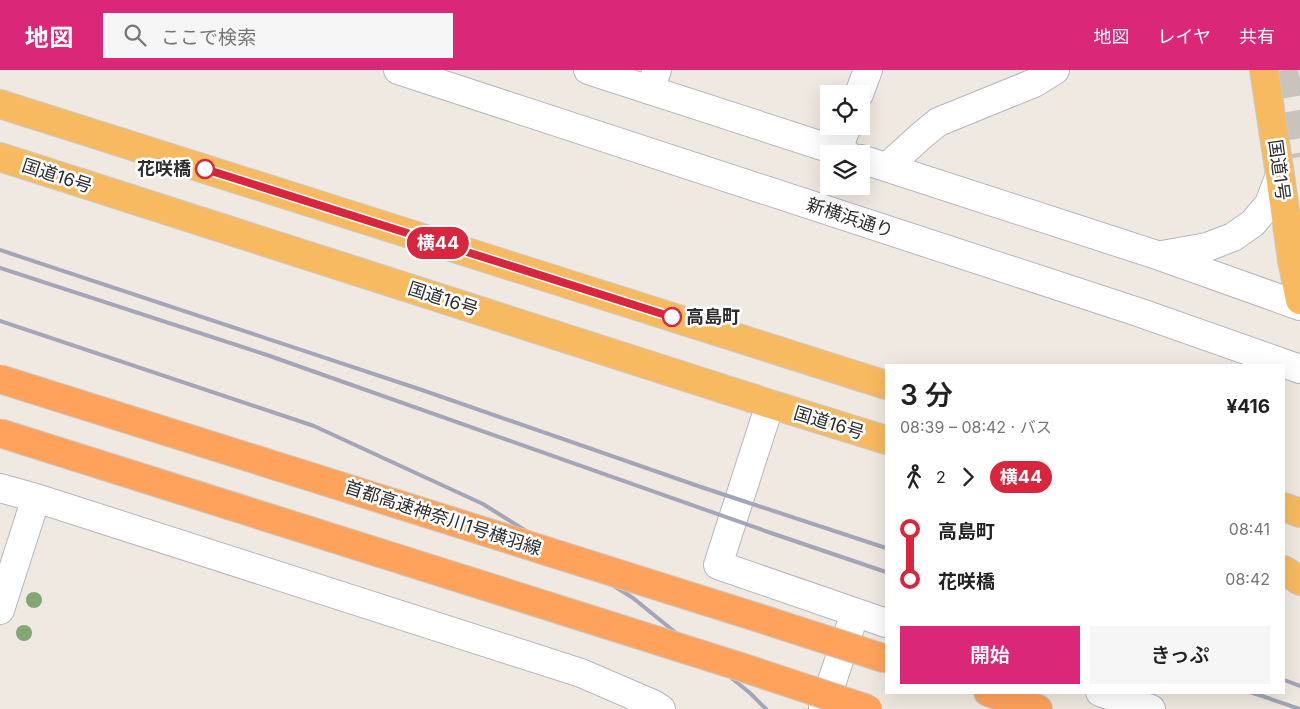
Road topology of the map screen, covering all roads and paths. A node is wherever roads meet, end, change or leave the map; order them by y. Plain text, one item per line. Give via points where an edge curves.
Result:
1 (398, 70) edge
2 (588, 70) edge
3 (868, 70) edge
4 (1055, 70) edge
5 (1264, 70) edge
6 (654, 80) edge
7 (862, 85) edge
8 (0, 104) edge
9 (842, 145) edge
10 (0, 157) edge
11 (870, 158) edge
12 (887, 167) junction
13 (1280, 175) junction
14 (1160, 256) junction
15 (1300, 300) edge
16 (1300, 306) edge
17 (1300, 368) edge
18 (0, 379) edge
19 (885, 385) edge
20 (770, 404) junction
21 (0, 432) edge
22 (885, 440) edge
23 (0, 488) edge
24 (36, 498) junction
25 (1285, 507) edge
26 (1300, 512) edge
27 (1285, 563) edge
28 (1300, 570) edge
29 (1285, 571) edge
30 (1300, 581) edge
31 (0, 610) edge
32 (856, 613) junction
33 (885, 623) edge
34 (885, 659) edge
35 (994, 694) edge
36 (1106, 694) edge
37 (661, 709) edge
38 (826, 709) edge
39 (868, 709) edge
40 (1038, 709) edge
41 (1151, 709) edge

1 - 17 street, 新横浜通り
2 - 6 street
3 - 7 street
4 - 12 street via 1034,83 938,122
5 - 13 highway, 国道1号
6 - 9 street
8 - 19 highway
10 - 20 highway, 国道16号
11 - 12 street
12 - 14 street
13 - 14 street via 1269,204 1253,223 1207,248
13 - 15 highway, 国道1号
14 - 16 street
18 - 34 highway, 首都高速神奈川1号横羽線, bridge
20 - 22 highway, 国道16号
20 - 32 street via 718,565
21 - 39 highway, bridge
23 - 24 street
24 - 31 street
24 - 37 street via 581,673
25 - 26 highway
27 - 28 highway
29 - 30 highway
32 - 33 street
32 - 38 street via 823,708
35 - 40 highway
36 - 41 street

